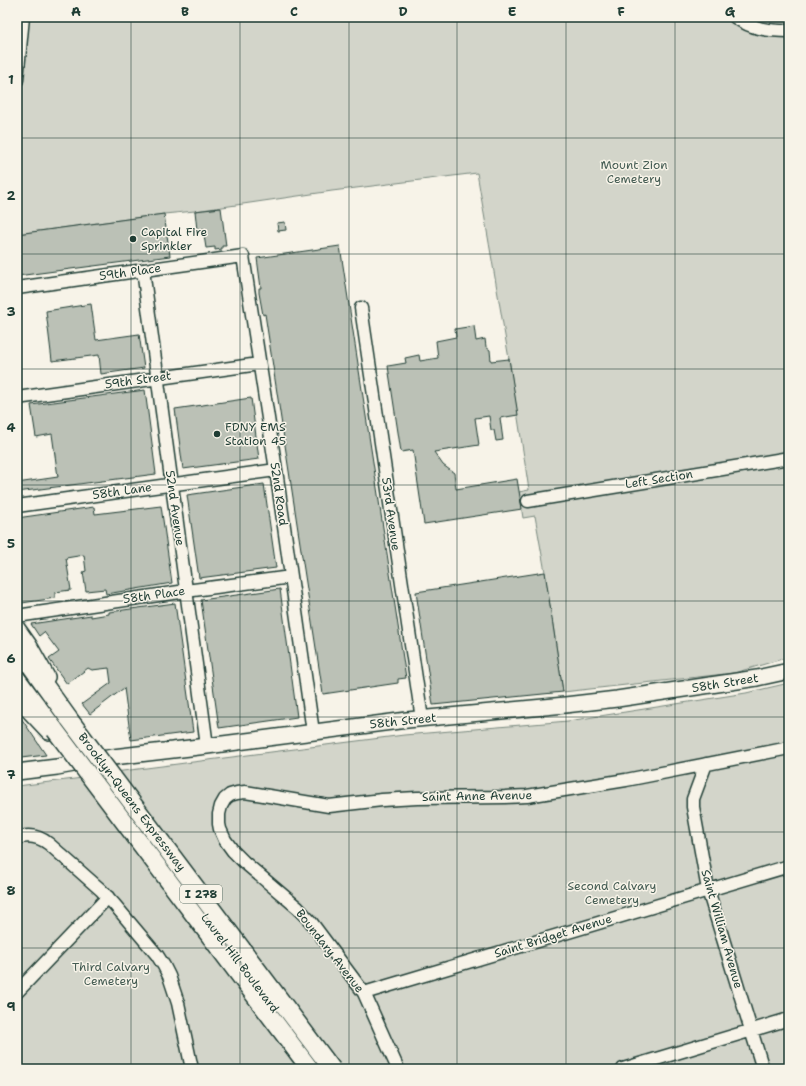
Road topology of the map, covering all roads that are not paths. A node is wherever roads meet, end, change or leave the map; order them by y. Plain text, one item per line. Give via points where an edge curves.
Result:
1 (22, 17) edge
2 (735, 17) edge
3 (789, 31) edge
4 (17, 80) edge
5 (243, 256) joint
6 (143, 270) junction
7 (17, 288) edge
8 (361, 308) dead end
9 (259, 364) junction
10 (157, 377) junction
11 (17, 398) edge
12 (789, 458) edge
13 (276, 470) junction
14 (172, 484) junction
15 (528, 501) dead end
16 (17, 506) edge
17 (291, 577) junction
18 (186, 591) junction
19 (17, 616) edge
20 (17, 628) edge
21 (17, 650) edge
22 (789, 671) edge
23 (17, 679) edge
24 (17, 698) edge
25 (422, 719) junction
26 (313, 732) junction
27 (207, 746) junction
28 (789, 748) edge
29 (89, 762) junction
30 (706, 764) junction
31 (17, 772) edge
32 (219, 810) joint
33 (17, 838) edge
34 (789, 866) edge
35 (708, 890) junction
36 (108, 897) junction
37 (17, 992) edge
38 (364, 992) junction
39 (789, 1019) edge
40 (751, 1030) junction
41 (192, 1069) edge
42 (310, 1069) edge
43 (319, 1069) edge
44 (332, 1069) edge
45 (398, 1069) edge
46 (623, 1069) edge
47 (763, 1069) edge

1 - 4 street
2 - 3 street via 761,29
5 - 6 street, 59th Place
5 - 9 street, 52nd Road
6 - 7 street, 59th Place
6 - 10 street, 52nd Avenue
8 - 25 street, 53rd Avenue
9 - 10 street, 59th Street
9 - 13 street, 52nd Road
10 - 11 street, 59th Street
10 - 14 street, 52nd Avenue
12 - 15 street, Left Section
13 - 14 street, 58th Lane
13 - 17 street, 52nd Road
14 - 16 street, 58th Lane
14 - 18 street, 52nd Avenue
17 - 18 street, 58th Place
17 - 26 street, 52nd Road
18 - 19 street, 58th Place
18 - 27 street, 52nd Avenue
20 - 29 main road, Laurel Hill Boulevard via 87,748
21 - 44 highway, Brooklyn-Queens Expressway / I 278, bridge
22 - 25 main road, 58th Street via 617,699
23 - 42 highway, Brooklyn-Queens Expressway / I 278, bridge
24 - 29 main road, Laurel Hill Boulevard via 65,749
25 - 26 main road, 58th Street
26 - 27 main road, 58th Street
27 - 29 main road, 58th Street
28 - 30 street, Saint Anne Avenue
29 - 31 main road, 58th Street
29 - 43 main road, Laurel Hill Boulevard
30 - 32 street, Saint Anne Avenue via 515,797 417,798 329,806 241,792 225,799
30 - 35 street, Saint William Avenue via 692,805
32 - 38 street, Boundary Avenue via 220,829 228,845 306,917
33 - 36 street via 32,836 46,841
34 - 35 street, Saint Bridget Avenue
35 - 38 street, Saint Bridget Avenue
35 - 40 street, Saint William Avenue
36 - 37 street
36 - 41 street via 157,955 167,971 178,1003
38 - 45 street, Boundary Avenue
39 - 40 street
40 - 46 street
40 - 47 street, Saint William Avenue

